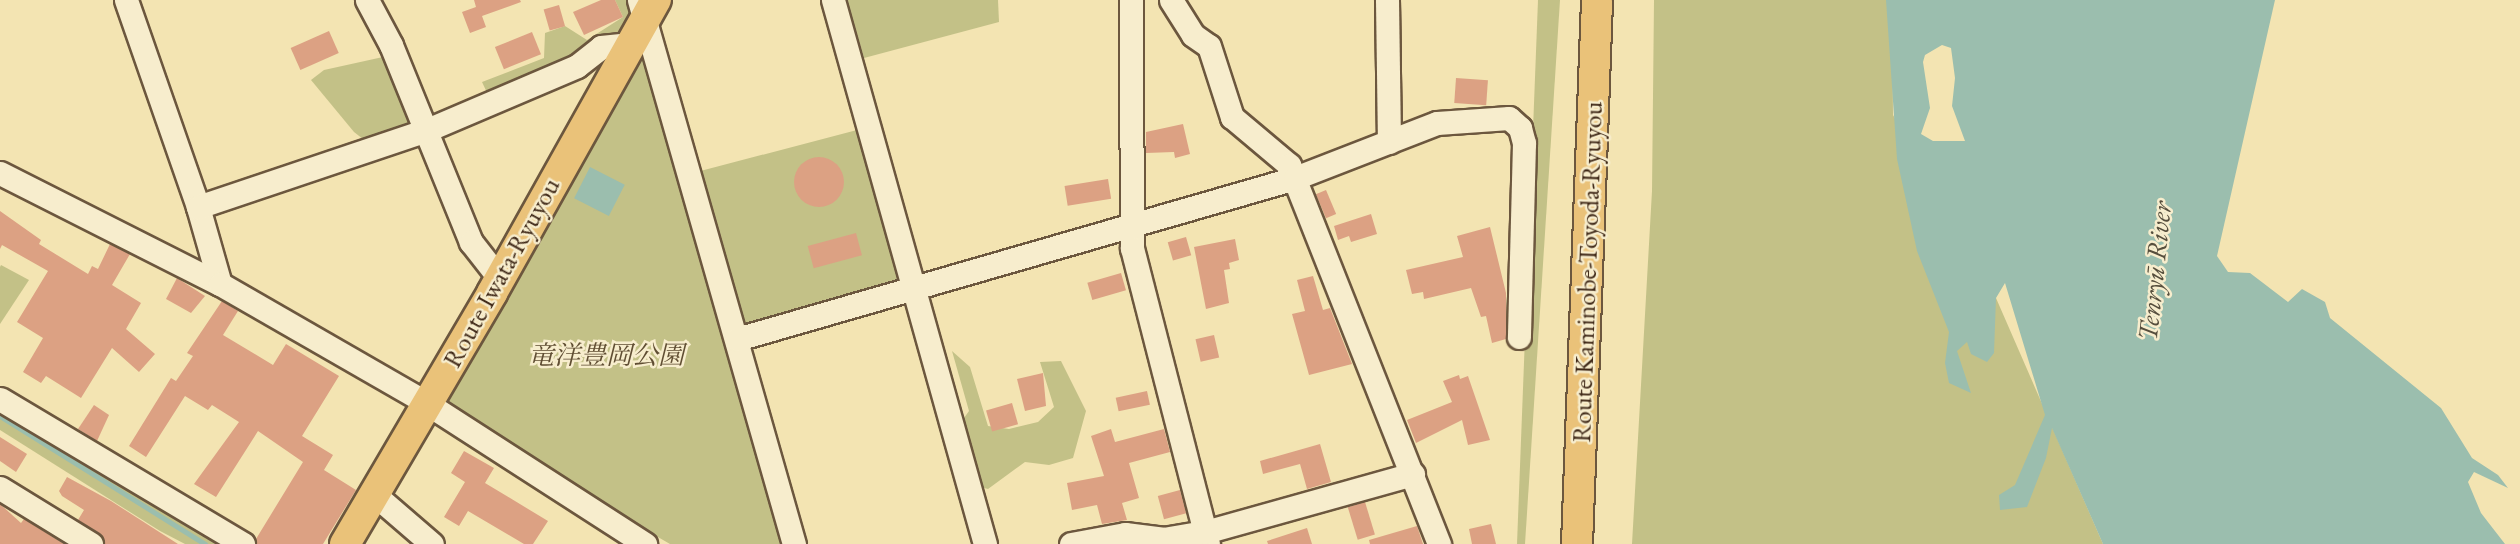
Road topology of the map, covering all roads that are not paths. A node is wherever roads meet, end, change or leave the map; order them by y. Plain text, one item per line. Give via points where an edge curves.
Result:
1 (126, 0) edge
2 (367, 0) edge
3 (833, 0) edge
4 (1131, 0) edge
5 (1171, 0) edge
6 (1387, 0) edge
7 (1597, 0) edge
8 (647, 6) edge
9 (628, 44) junction
10 (427, 130) junction
11 (1389, 142) junction
12 (0, 173) edge
13 (1295, 178) junction
14 (198, 207) junction
15 (1130, 227) junction
16 (500, 279) junction
17 (220, 284) junction
18 (911, 287) junction
19 (1519, 337) dead end
20 (737, 339) junction
21 (0, 399) edge
22 (428, 404) junction
23 (1413, 474) junction
24 (0, 488) edge
25 (375, 495) junction
26 (1207, 538) edge
27 (91, 544) edge
28 (243, 544) edge
29 (345, 544) edge
30 (432, 544) edge
31 (645, 544) edge
32 (794, 544) edge
33 (985, 544) edge
34 (1072, 544) edge
35 (1439, 544) edge
36 (1577, 544) edge

1 - 14 street
2 - 10 street
3 - 18 street
4 - 15 street
5 - 13 street via 1193,35 1209,46 1231,117 1289,165
6 - 11 street
7 - 36 main road, Route Kaminobe-Toyoda-Ryuyou
8 - 9 main road, Route Iwata-Ryuyou
8 - 20 street
9 - 10 street via 601,47 577,66
9 - 16 main road, Route Iwata-Ryuyou
10 - 14 street
10 - 16 street via 471,242
11 - 13 street
11 - 19 street via 1437,123 1467,118 1509,118 1520,128 1524,143
12 - 17 street
13 - 15 street
13 - 23 street
14 - 17 street
15 - 18 street
15 - 26 street
16 - 22 main road, Route Iwata-Ryuyou
17 - 22 street
18 - 20 street
18 - 33 street
20 - 32 street
21 - 28 street
22 - 25 main road, Route Iwata-Ryuyou
22 - 31 street
23 - 26 street
23 - 35 street
24 - 27 street
25 - 29 main road, Route Iwata-Ryuyou
25 - 30 street
26 - 34 street via 1125,534

